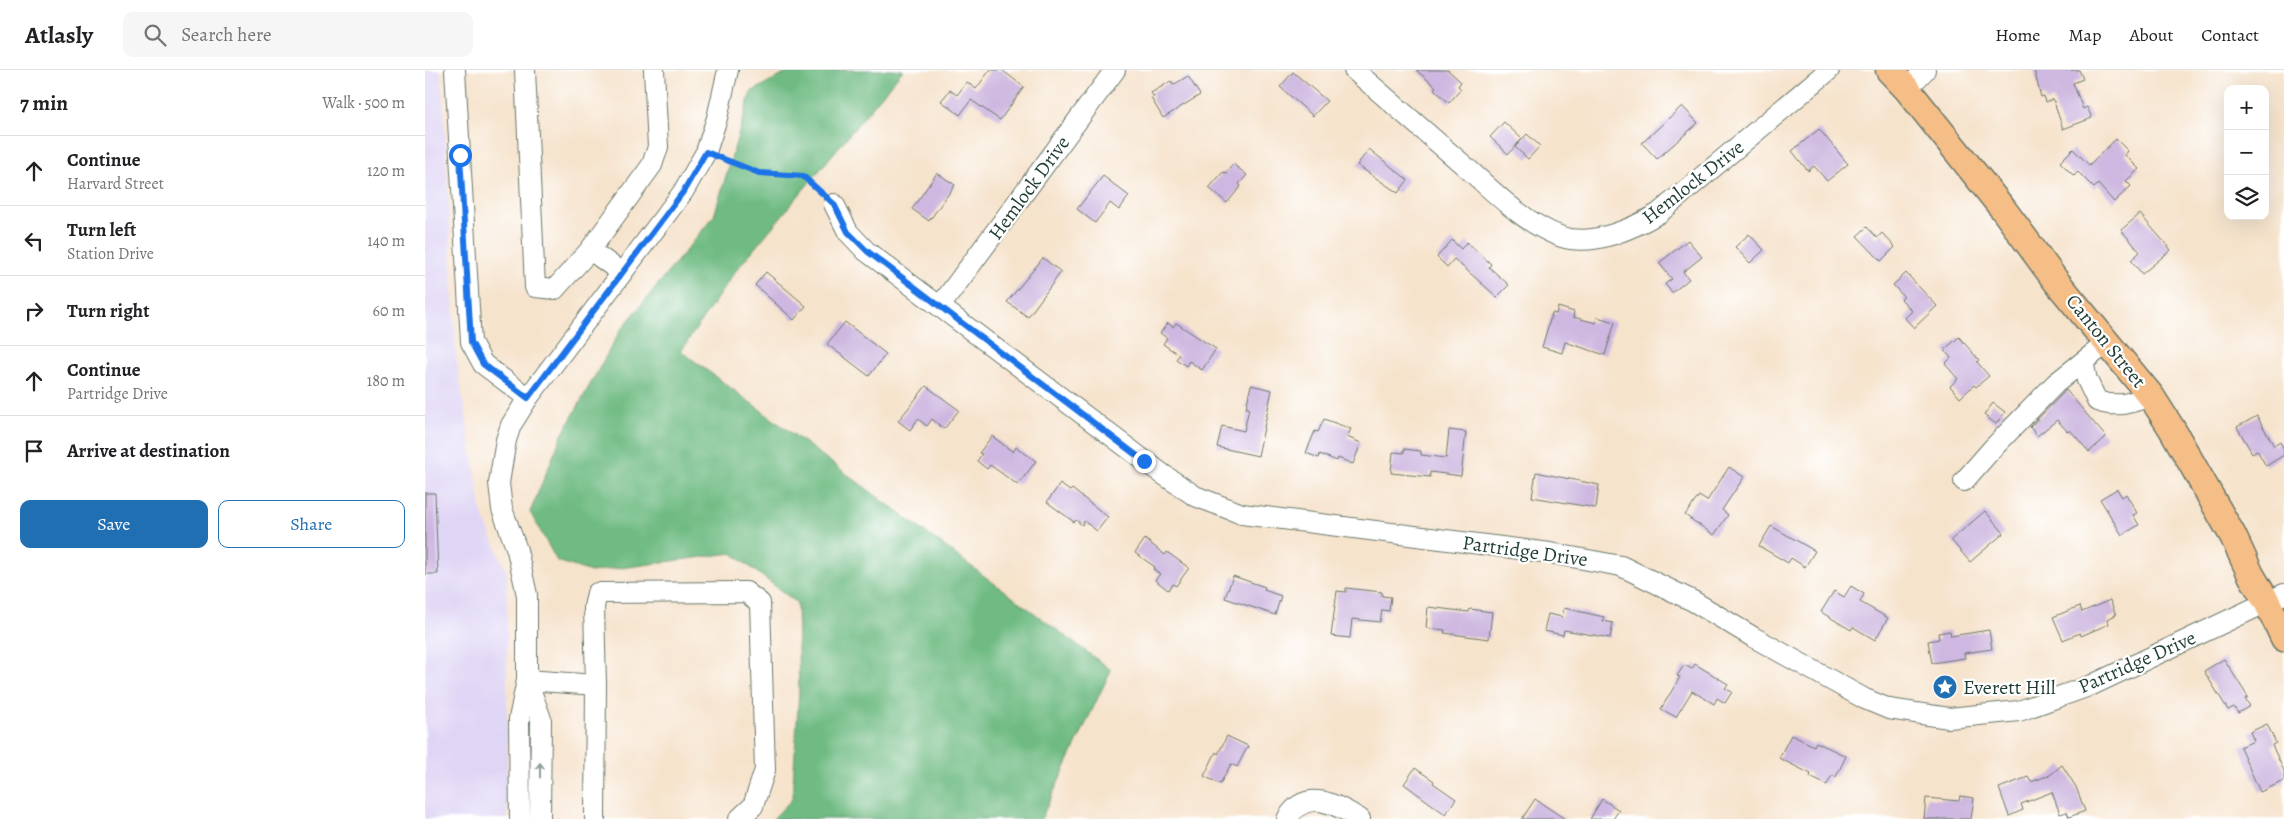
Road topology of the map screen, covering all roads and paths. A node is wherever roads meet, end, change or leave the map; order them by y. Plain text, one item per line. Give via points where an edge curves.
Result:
1 (455, 70) edge
2 (525, 70) edge
3 (654, 70) edge
4 (728, 70) edge
5 (1115, 70) edge
6 (1354, 70) edge
7 (1829, 70) edge
8 (1889, 70) edge
9 (1925, 70) edge
10 (1907, 89) junction
11 (706, 152) junction
12 (834, 204) joint
13 (589, 250) junction
14 (622, 273) junction
15 (941, 305) junction
16 (2109, 342) junction
17 (2083, 362) junction
18 (2151, 396) junction
19 (528, 398) junction
20 (1964, 481) dead end
21 (2284, 581) edge
22 (2276, 598) edge
23 (2284, 638) edge
24 (527, 680) junction
25 (596, 685) junction
26 (520, 819) edge
27 (540, 819) edge
28 (595, 819) edge
29 (739, 819) edge
30 (1287, 819) edge
31 (1360, 819) edge

1 - 19 street via 471,342 483,364
2 - 13 street via 535,287 555,289
3 - 13 street via 658,147 653,165
4 - 11 street
5 - 15 street, Hemlock Drive
6 - 7 street, Hemlock Drive via 1521,215 1563,237 1581,239 1617,233 1659,213
8 - 10 main road, Canton Street
9 - 10 street
10 - 16 main road, Canton Street via 2057,281
11 - 12 path via 759,173 803,176
11 - 14 street via 683,192
12 - 15 street, Partridge Drive via 848,232 860,244
13 - 14 street
14 - 19 street
15 - 22 street, Partridge Drive via 1195,496 1242,514 1550,553 1621,566 1693,601 1753,637 1889,708 1949,718 2019,711 2091,685
16 - 17 street
16 - 18 main road, Canton Street
17 - 18 street via 2097,401 2111,406
17 - 20 street via 2056,383
18 - 22 main road, Canton Street via 2233,536 2251,575
19 - 24 street via 505,440 499,483 502,509 517,550 527,595
21 - 22 street
22 - 23 main road, Canton Street
24 - 25 street
24 - 26 street via 519,719
27 -> 24 street via 541,719
25 - 28 street
25 - 29 street via 594,607 597,593 746,592 760,603 765,770 753,806
30 - 31 street via 1301,804 1323,801 1339,806

